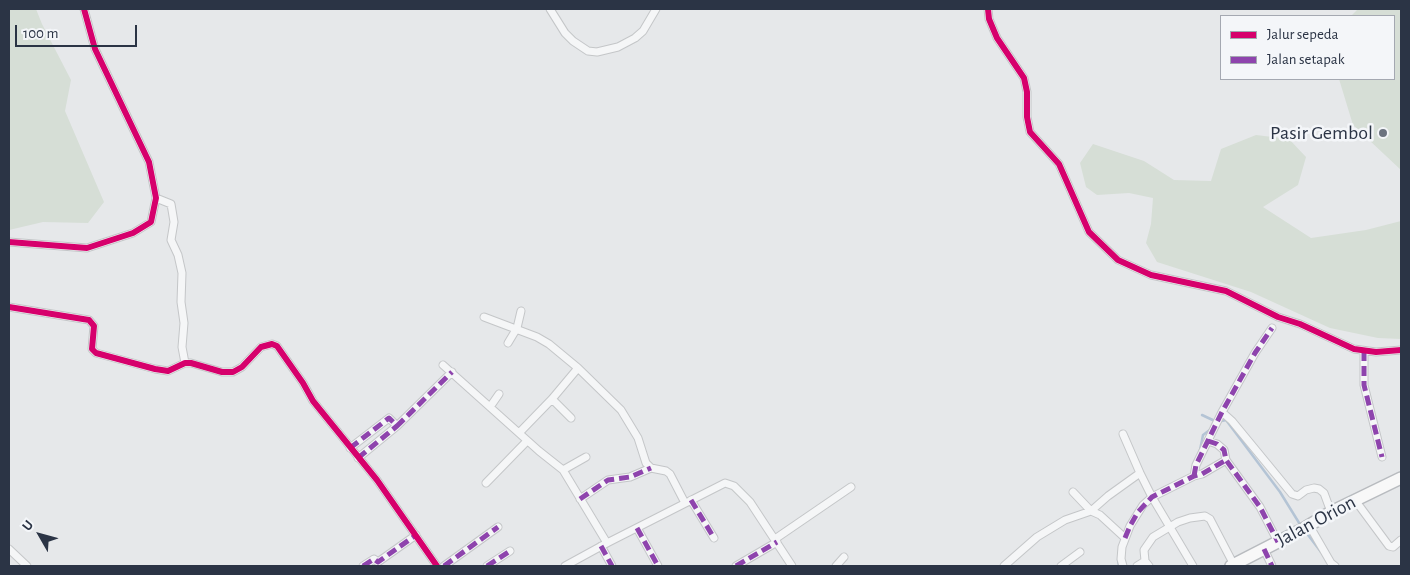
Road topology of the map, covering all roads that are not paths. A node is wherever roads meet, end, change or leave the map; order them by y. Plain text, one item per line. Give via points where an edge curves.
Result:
1 (83, 9) edge
2 (550, 9) edge
3 (656, 9) edge
4 (988, 9) edge
5 (156, 198) junction
6 (9, 242) edge
7 (9, 307) edge
8 (521, 311) dead end
9 (484, 317) dead end
10 (517, 328) junction
11 (1272, 328) dead end
12 (508, 343) dead end
13 (1401, 350) edge
14 (1364, 351) junction
15 (185, 363) junction
16 (443, 365) dead end
17 (578, 368) junction
18 (452, 372) junction
19 (499, 394) dead end
20 (552, 399) junction
21 (490, 407) junction
22 (1222, 413) junction
23 (571, 418) dead end
24 (397, 426) junction
25 (519, 433) junction
26 (1123, 434) dead end
27 (527, 441) junction
28 (1208, 441) junction
29 (350, 448) junction
30 (586, 456) dead end
31 (1382, 457) dead end
32 (358, 458) junction
33 (1226, 460) junction
34 (651, 468) junction
35 (563, 470) junction
36 (1140, 472) junction
37 (1194, 476) junction
38 (1401, 478) edge
39 (486, 483) dead end
40 (851, 487) dead end
41 (1073, 492) dead end
42 (1152, 497) junction
43 (580, 499) junction
44 (1355, 500) junction
45 (688, 501) junction
46 (1091, 511) junction
47 (1331, 512) junction
48 (498, 527) dead end
49 (1170, 527) junction
50 (1306, 527) junction
51 (637, 528) junction
52 (416, 535) junction
53 (714, 538) dead end
54 (1126, 538) junction
55 (1401, 540) edge
56 (776, 541) junction
57 (1278, 542) junction
58 (604, 544) junction
59 (9, 549) edge
60 (1264, 549) junction
61 (510, 551) dead end
62 (1080, 552) dead end
63 (844, 557) dead end
64 (1147, 564) edge
65 (1232, 565) edge
66 (27, 566) edge
67 (363, 566) edge
68 (436, 566) edge
69 (444, 566) edge
70 (487, 566) edge
71 (567, 566) edge
72 (612, 566) edge
73 (658, 566) edge
74 (736, 566) edge
75 (792, 566) edge
76 (836, 566) edge
77 (1004, 566) edge
78 (1063, 566) edge
79 (1123, 566) edge
80 (1137, 566) edge
81 (1194, 566) edge
82 (1272, 566) edge
83 (1335, 566) edge

1 - 5 street via 95,49 149,162
2 - 3 street via 565,34 588,50 598,52 636,38 644,31
4 - 14 street via 997,38 1024,78 1030,132 1059,164 1084,224 1100,244 1122,263 1143,272 1226,291 1278,318
5 - 6 street via 151,222 134,233 87,248
5 - 15 street via 170,204 174,222 171,240 182,273
7 - 15 street via 88,320 94,326 92,349 96,353 168,371
8 - 10 street
9 - 10 street
10 - 12 street
10 - 17 street via 549,344
11 - 22 street
13 - 14 street
14 - 31 street via 1364,385
15 - 29 street via 233,372 261,347 277,346 313,401
16 - 18 street
17 - 20 street
17 - 34 street via 621,410
18 - 21 street
18 - 24 street
19 - 21 street
20 - 23 street
20 - 25 street
21 - 25 street
22 - 28 street
22 - 47 street via 1292,494 1298,496 1306,490 1319,489 1324,493
24 - 29 street via 389,418
24 - 32 street
25 - 27 street
26 - 36 street
27 - 35 street
27 - 39 street
28 - 33 street via 1224,450
28 - 37 street
29 - 32 street
30 - 35 street
32 - 52 street
33 - 37 street
33 - 57 street via 1260,507
34 - 43 street via 630,477 608,480
34 - 45 street via 670,474
35 - 43 street
36 - 42 street
36 - 46 street
37 - 42 street
38 - 44 highway, Jalan Orion
40 - 56 street
41 - 46 street
42 - 49 street
42 - 54 street via 1138,512
43 - 58 street
44 - 47 highway, Jalan Orion
44 - 55 street via 1388,546 1393,547
45 - 51 street
45 - 53 street
45 - 56 street via 723,483 732,485 750,502
46 - 54 street
46 - 77 street via 1051,527
47 - 50 highway, Jalan Orion
48 - 69 street
49 - 64 street via 1147,543 1144,550
49 - 65 street via 1190,518 1206,516
49 - 81 street
50 - 57 highway, Jalan Orion
50 - 83 street
51 - 58 street
51 - 73 street
52 - 67 street via 378,562 374,559
52 - 68 street
54 - 79 street via 1121,552
56 - 74 street
56 - 75 street
57 - 60 highway, Jalan Orion
58 - 71 street
58 - 72 street
59 - 66 street
60 - 65 highway, Jalan Orion
60 - 82 street
61 - 70 street
62 - 78 street
63 - 76 street
64 - 80 street

